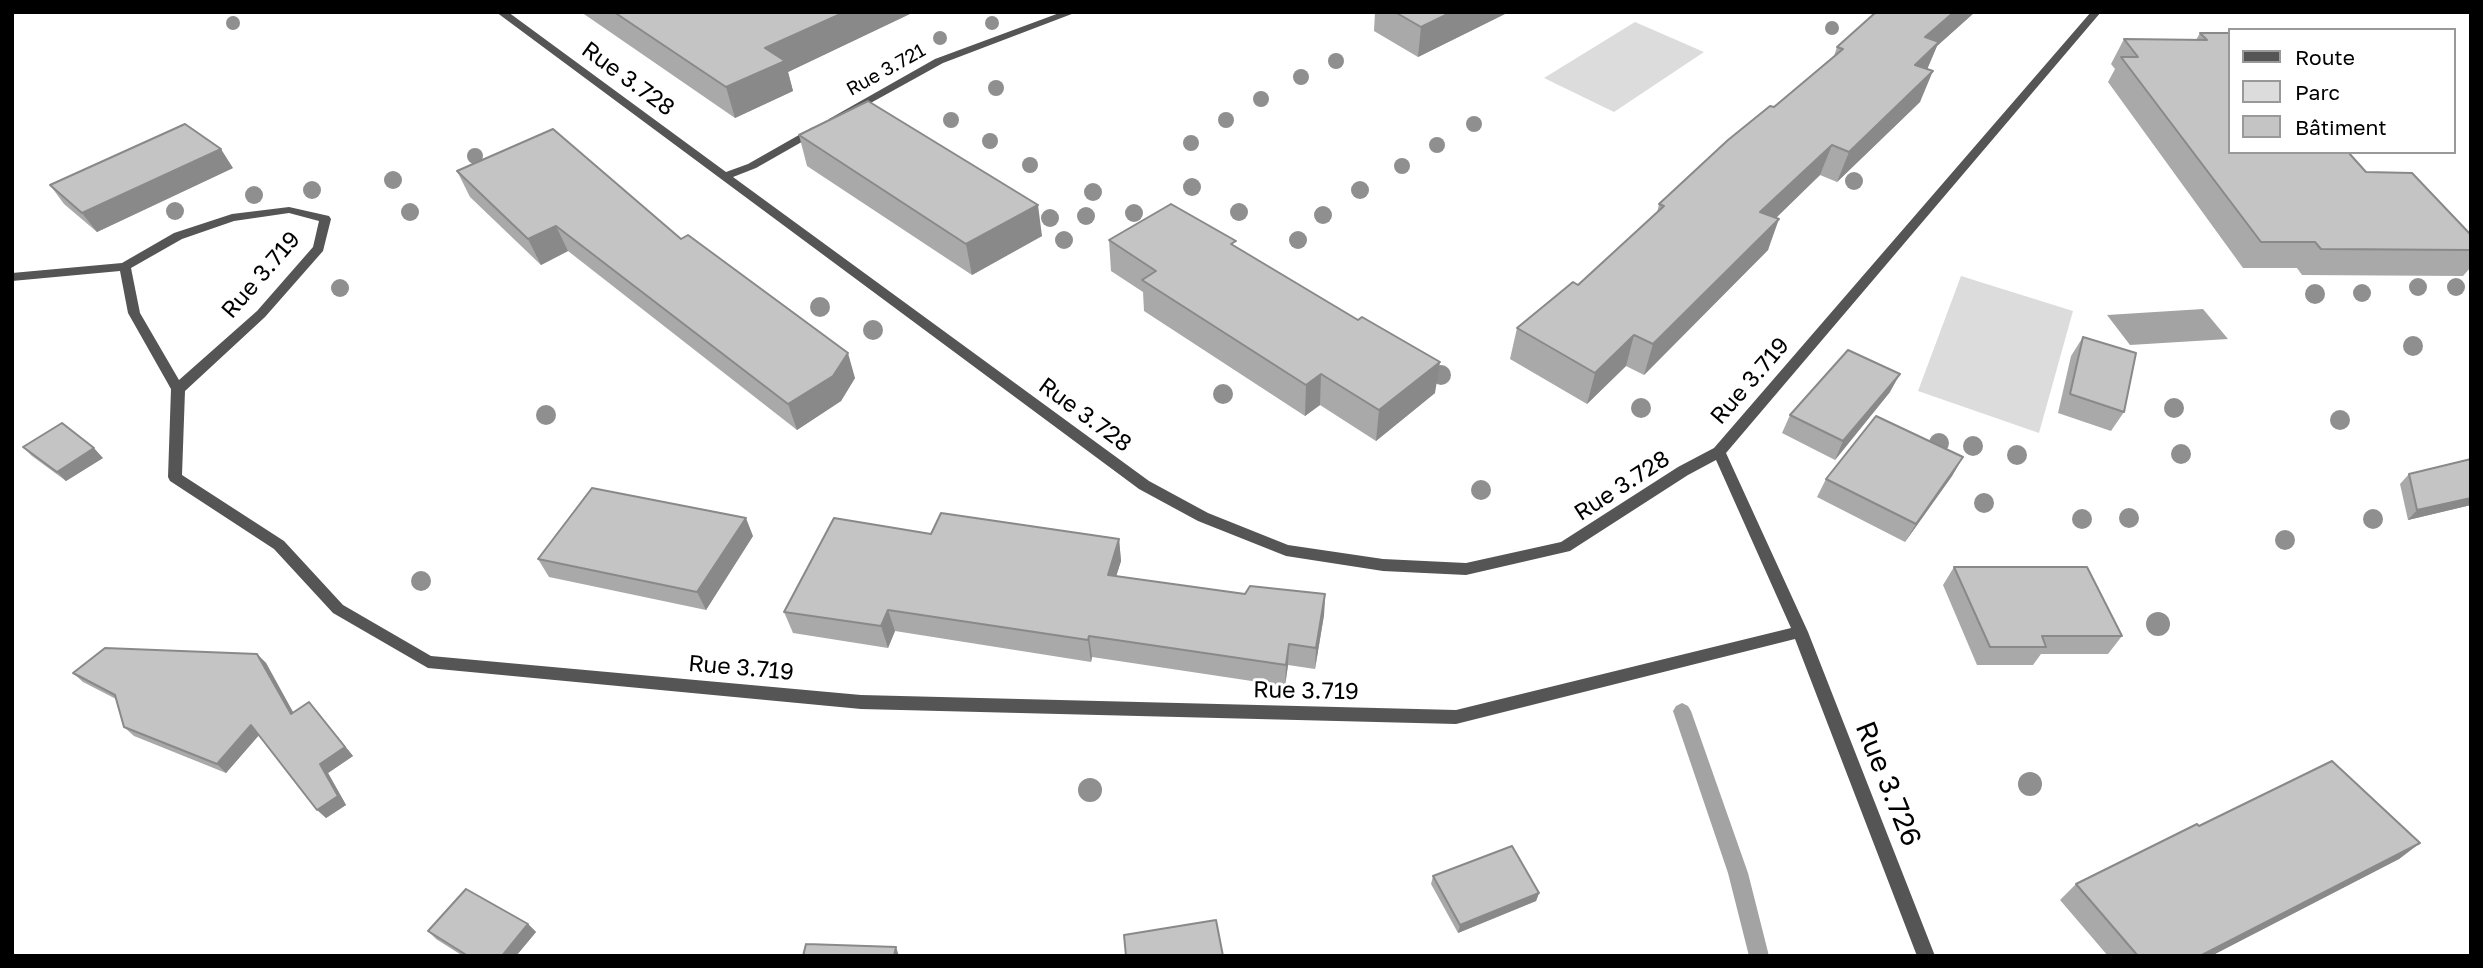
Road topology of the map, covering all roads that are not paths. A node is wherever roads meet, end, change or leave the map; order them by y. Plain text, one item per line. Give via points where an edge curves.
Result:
1 (501, 12) edge
2 (1072, 12) edge
3 (2096, 12) edge
4 (726, 176) junction
5 (125, 267) junction
6 (12, 277) edge
7 (178, 390) junction
8 (1719, 452) junction
9 (1800, 632) junction
10 (1926, 956) edge

1 - 4 street, Rue 3.728
2 - 4 street, Rue 3.721 via 939,61 752,166
3 - 8 street, Rue 3.719
4 - 8 street, Rue 3.728 via 1144,485 1203,517 1286,550 1382,565 1466,569 1565,547
5 - 6 street
5 - 7 street via 134,313
5 - 7 street, Rue 3.719 via 178,236 232,218 289,210 325,219 319,248 270,305
7 - 9 street, Rue 3.719 via 176,477 279,545 338,609 428,662 861,702 1456,717
8 - 9 street, Rue 3.719
9 - 10 street, Rue 3.726

